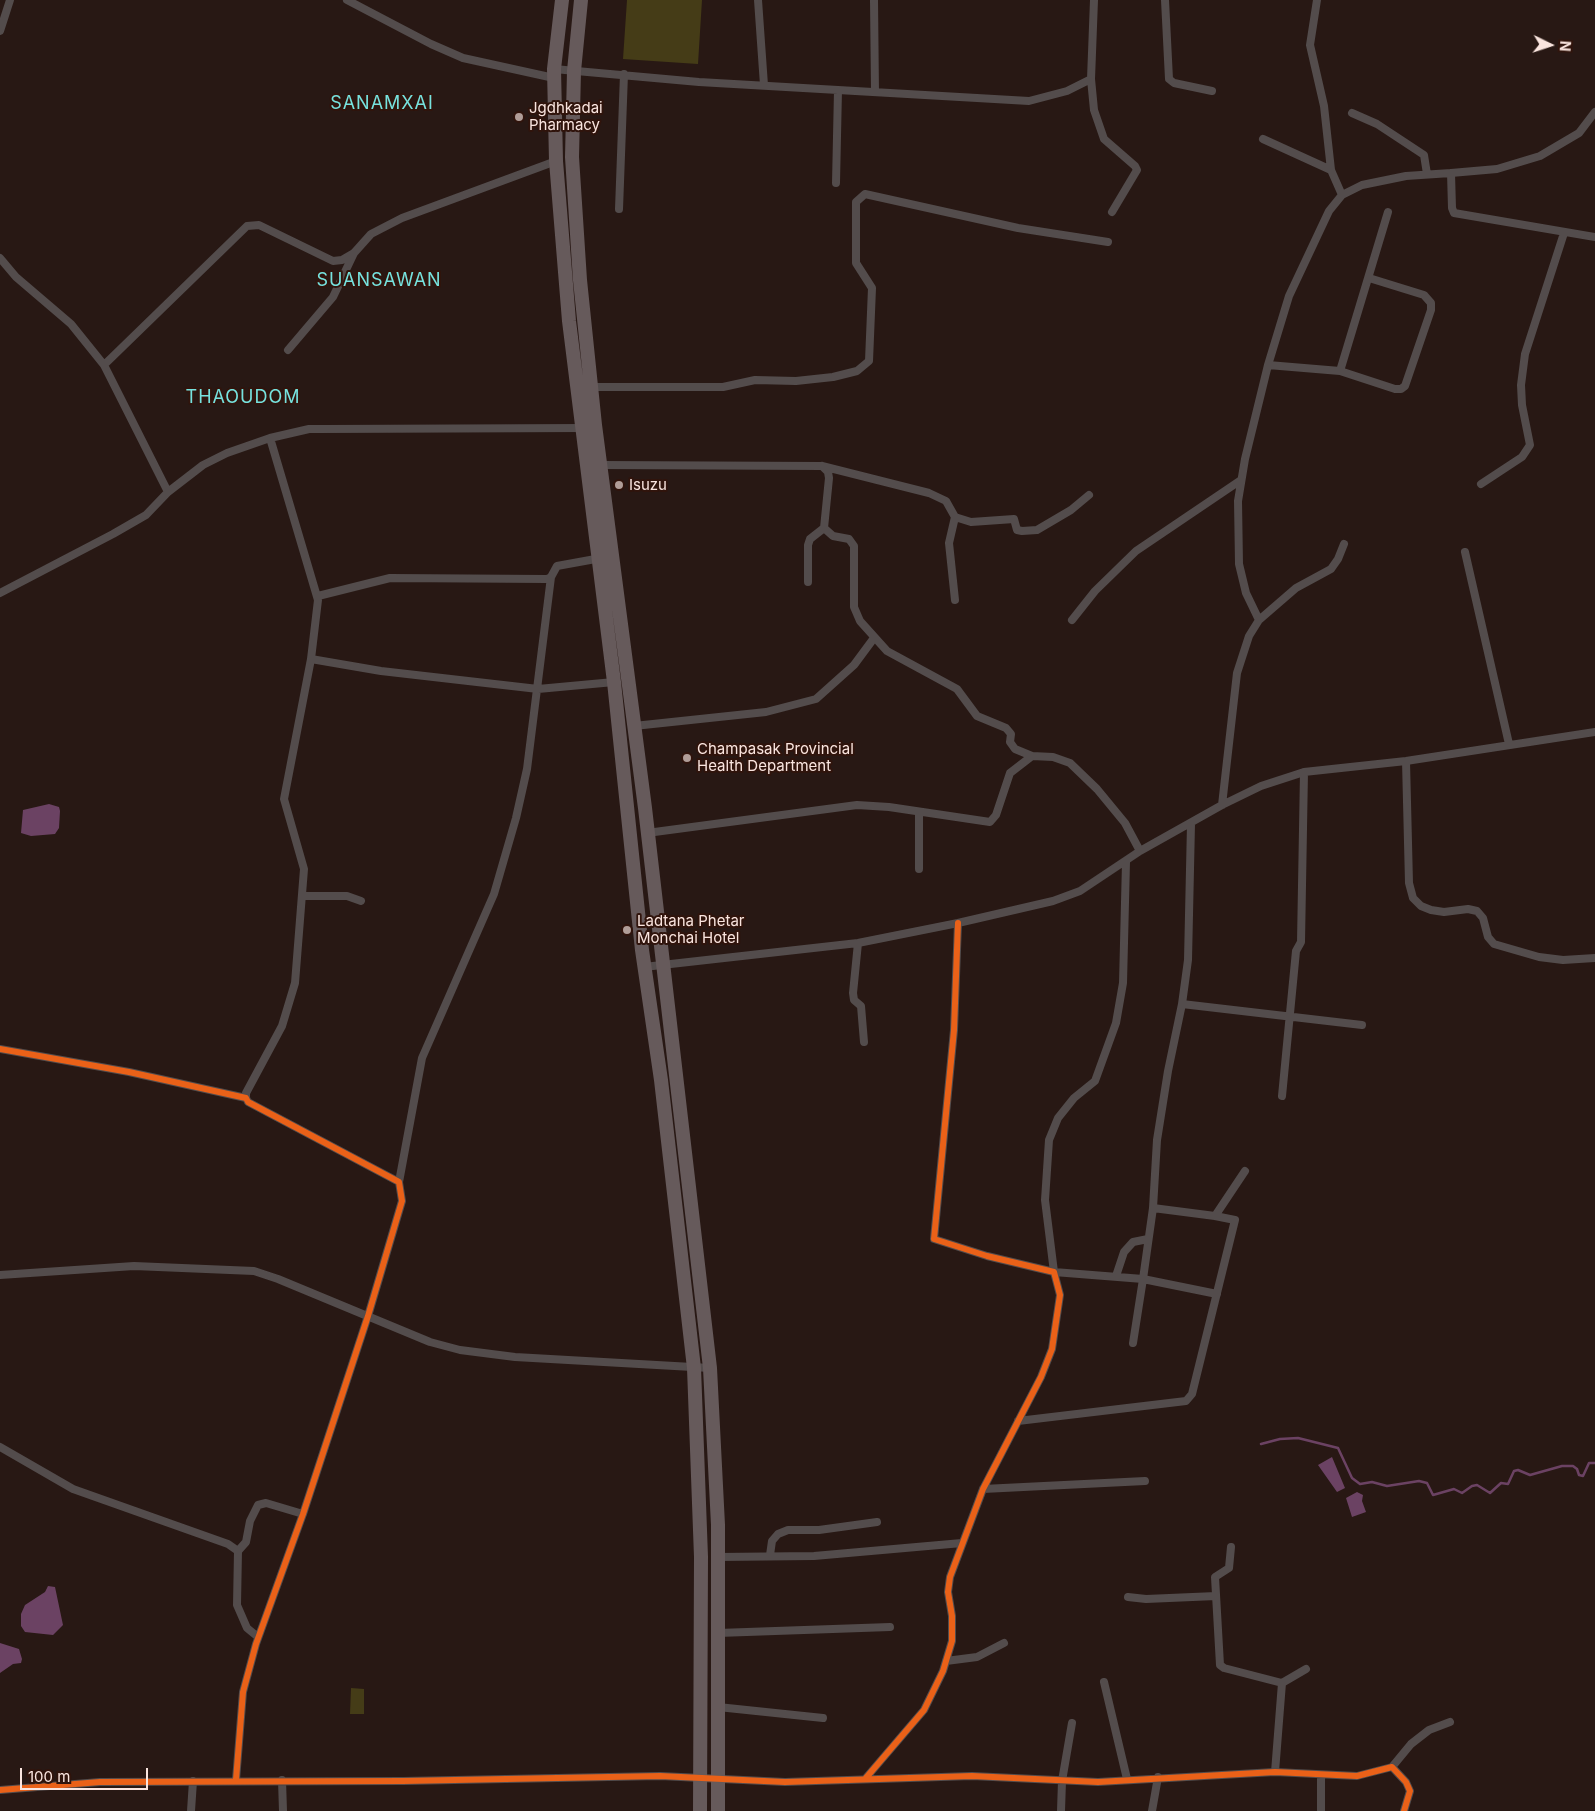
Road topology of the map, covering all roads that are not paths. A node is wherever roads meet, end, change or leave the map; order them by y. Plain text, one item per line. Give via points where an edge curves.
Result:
1 (10, 0) edge
2 (347, 0) edge
3 (562, 0) edge
4 (581, 0) edge
5 (758, 0) edge
6 (874, 0) edge
7 (1094, 0) edge
8 (1165, 0) edge
9 (1317, 0) edge
10 (0, 31) edge
11 (574, 70) junction
12 (554, 74) junction
13 (624, 74) junction
14 (1091, 79) junction
15 (764, 85) junction
16 (838, 90) junction
17 (1212, 91) dead end
18 (875, 92) junction
19 (1352, 112) dead end
20 (1595, 112) edge
21 (1263, 139) dead end
22 (556, 161) junction
23 (1331, 170) junction
24 (1451, 172) junction
25 (1427, 174) junction
26 (836, 183) dead end
27 (1342, 195) junction
28 (618, 210) dead end
29 (1112, 212) dead end
30 (1388, 212) dead end
31 (1564, 233) junction
32 (1595, 237) edge
33 (1108, 242) dead end
34 (354, 253) junction
35 (0, 258) edge
36 (1368, 278) junction
37 (288, 350) dead end
38 (104, 365) junction
39 (1268, 365) junction
40 (1340, 371) junction
41 (592, 387) junction
42 (589, 427) junction
43 (270, 438) junction
44 (602, 465) junction
45 (822, 466) junction
46 (1242, 480) junction
47 (1481, 484) dead end
48 (168, 492) junction
49 (1089, 496) dead end
50 (955, 517) junction
51 (824, 528) junction
52 (1344, 544) dead end
53 (1464, 552) dead end
54 (613, 556) junction
55 (597, 558) junction
56 (551, 577) junction
57 (808, 582) dead end
58 (0, 593) edge
59 (318, 596) junction
60 (955, 600) dead end
61 (1072, 620) dead end
62 (1259, 620) junction
63 (874, 638) junction
64 (311, 659) junction
65 (614, 682) junction
66 (538, 689) junction
67 (634, 726) junction
68 (1595, 732) edge
69 (1509, 744) junction
70 (1032, 756) junction
71 (1406, 761) junction
72 (1304, 772) junction
73 (1222, 805) junction
74 (919, 812) junction
75 (1191, 824) junction
76 (648, 833) junction
77 (1140, 852) junction
78 (1126, 862) junction
79 (919, 869) dead end
80 (304, 896) junction
81 (361, 901) dead end
82 (958, 923) junction
83 (858, 943) junction
84 (1595, 958) edge
85 (662, 965) junction
86 (644, 967) junction
87 (1182, 1004) junction
88 (1288, 1018) junction
89 (1362, 1025) dead end
90 (864, 1042) dead end
91 (0, 1049) edge
92 (1282, 1096) dead end
93 (246, 1098) junction
94 (1245, 1171) dead end
95 (399, 1182) junction
96 (1153, 1208) junction
97 (1215, 1216) junction
98 (1148, 1239) junction
99 (1054, 1272) junction
100 (0, 1275) edge
101 (1116, 1276) junction
102 (1144, 1279) junction
103 (1217, 1294) junction
104 (368, 1316) junction
105 (1132, 1343) dead end
106 (694, 1368) junction
107 (710, 1368) junction
108 (1018, 1421) junction
109 (0, 1447) edge
110 (1145, 1481) dead end
111 (983, 1489) junction
112 (303, 1514) junction
113 (877, 1522) dead end
114 (700, 1524) junction
115 (718, 1525) junction
116 (962, 1543) junction
117 (1231, 1547) dead end
118 (238, 1551) junction
119 (770, 1555) junction
120 (718, 1557) junction
121 (1216, 1596) junction
122 (1128, 1597) dead end
123 (890, 1628) dead end
124 (718, 1633) junction
125 (258, 1637) junction
126 (1004, 1643) dead end
127 (946, 1661) junction
128 (1306, 1669) dead end
129 (1104, 1682) dead end
130 (1282, 1683) junction
131 (718, 1707) junction
132 (823, 1718) dead end
133 (1450, 1722) dead end
134 (1072, 1723) dead end
135 (1392, 1768) junction
136 (1275, 1772) junction
137 (1320, 1775) junction
138 (700, 1777) junction
139 (1158, 1777) junction
140 (718, 1778) junction
141 (865, 1779) junction
142 (1127, 1779) junction
143 (236, 1780) junction
144 (282, 1780) junction
145 (193, 1781) junction
146 (1062, 1781) junction
147 (0, 1790) edge
148 (191, 1811) edge
149 (283, 1811) edge
150 (700, 1811) edge
151 (718, 1811) edge
152 (1061, 1811) edge
153 (1152, 1811) edge
154 (1321, 1811) edge
155 (1404, 1811) edge

1 - 10 street
2 - 12 street via 463,58
3 - 12 highway
4 - 11 highway
5 - 15 street
6 - 18 street
7 - 14 street
8 - 17 street via 1169,79 1174,83
9 - 23 street via 1309,40 1324,106
11 - 12 street
11 - 13 street
11 - 41 highway via 573,167 580,280
12 - 22 highway
13 - 15 street
13 - 28 street
14 - 18 street via 1067,91 1029,100
14 - 29 street via 1094,110 1104,139 1137,170
15 - 16 street
16 - 18 street
16 - 26 street
19 - 25 street via 1377,124 1424,155
20 - 24 street via 1580,133 1540,156 1497,169
21 - 23 street
22 - 34 street via 402,218 365,238
22 - 42 highway via 569,321
23 - 27 street
24 - 25 street
24 - 31 street via 1454,213
25 - 27 street via 1362,185
27 - 39 street via 1329,211 1289,296
30 - 36 street
31 - 32 street
31 - 47 street via 1525,354 1520,385 1530,446 1522,457
33 - 41 street via 1018,228 864,194 856,202 856,263 872,288 869,361 857,371 833,377 755,380 722,388
34 - 37 street via 333,297
34 - 38 street via 333,261 260,225 248,226
35 - 38 street via 16,277 71,324
36 - 40 street
36 - 40 street via 1424,295 1429,298 1431,310 1404,386 1400,389
38 - 48 street
39 - 40 street
39 - 46 street
41 - 42 highway
42 - 43 street via 323,429
42 - 44 highway
42 - 55 highway
43 - 48 street via 204,465
43 - 59 street
44 - 45 street
44 - 54 highway
45 - 50 street via 929,493 946,501
45 - 51 street via 829,478
46 - 61 street via 1136,551 1095,591
46 - 62 street via 1238,501 1239,564 1246,593
48 - 58 street via 146,515
49 - 50 street via 1037,530 1017,530 1014,519 971,522
50 - 60 street via 949,543
51 - 57 street via 810,539 808,545
51 - 63 street via 833,536 849,539 854,546 854,607 860,621
52 - 62 street via 1331,569 1296,588
53 - 69 street
54 - 55 street
54 - 67 highway
55 - 56 street via 557,566
55 - 65 highway
56 - 59 street via 390,578
56 - 66 street
59 - 64 street
62 - 73 street via 1249,636 1237,673
63 - 67 street via 854,665 816,699 766,712
63 - 70 street via 887,651 957,689 977,716 1006,728 1015,749
64 - 66 street via 381,672
64 - 80 street via 284,799 304,869
65 - 66 street
65 - 86 highway
66 - 95 street via 527,769 508,849 486,914 422,1058
67 - 76 highway
68 - 69 street
69 - 71 street
70 - 74 street via 1010,773 996,815 990,822
70 - 77 street via 1053,757 1070,763 1125,823
71 - 72 street
71 - 84 street via 1409,883 1413,898 1421,906 1444,912 1477,911 1494,944 1539,957 1563,960
72 - 73 street via 1261,786
72 - 88 street via 1301,942 1296,951
73 - 75 street
74 - 76 street via 858,805
74 - 79 street
75 - 77 street
75 - 87 street via 1188,960
76 - 85 highway
77 - 78 street
78 - 82 street via 1080,892
78 - 99 street via 1123,983 1116,1023 1095,1081 1058,1118 1049,1140 1045,1200
80 - 81 street via 347,896
80 - 93 street via 290,1002 282,1026
82 - 83 street
82 - 99 street via 954,1030 934,1239
83 - 85 street
83 - 90 street via 853,993 854,1000 861,1006
85 - 86 street
85 - 107 highway
86 - 106 highway via 661,1080
87 - 88 street
87 - 96 street via 1157,1140
88 - 89 street
88 - 92 street
91 - 93 street via 129,1072
93 - 95 street via 248,1102
94 - 97 street
95 - 104 street via 402,1201
96 - 97 street
96 - 98 street
97 - 103 street via 1235,1220
98 - 101 street via 1133,1242 1124,1252
98 - 102 street
99 - 101 street
99 - 108 street via 1060,1295 1052,1349
100 - 104 street via 134,1266 254,1271
101 - 102 street
102 - 103 street
102 - 105 street
103 - 108 street via 1190,1398
104 - 106 street via 430,1342 460,1350 515,1357
104 - 112 street
106 - 107 street
106 - 114 highway
107 - 115 highway
108 - 111 street
109 - 118 street via 73,1489 228,1544
110 - 111 street
111 - 116 street
112 - 118 street via 266,1503 258,1504 250,1521 246,1542
112 - 125 street
113 - 119 street via 819,1530 788,1530 778,1534 772,1542
114 - 115 highway
114 - 138 highway
115 - 120 highway
116 - 119 street via 814,1556
116 - 127 street via 950,1576 952,1641
117 - 121 street via 1229,1568 1215,1577
118 - 125 street via 237,1604 247,1628
119 - 120 street
120 - 124 highway
121 - 122 street
121 - 130 street via 1220,1665
123 - 124 street
124 - 131 highway
125 - 143 street via 243,1692
126 - 127 street via 977,1657
127 - 141 street via 924,1710
128 - 130 street
129 - 142 street
130 - 136 street
131 - 132 street
131 - 140 highway
133 - 135 street via 1429,1730 1411,1744
134 - 146 street
135 - 137 street via 1357,1776
135 - 155 street via 1410,1791
136 - 137 street
136 - 139 street
137 - 154 street
138 - 140 street
138 - 144 street
138 - 150 highway
139 - 142 street
139 - 153 street
140 - 141 street via 785,1782
140 - 151 highway
141 - 146 street via 972,1776
142 - 146 street
143 - 144 street
143 - 145 street
144 - 149 street
145 - 147 street via 100,1782
145 - 148 street
146 - 152 street

